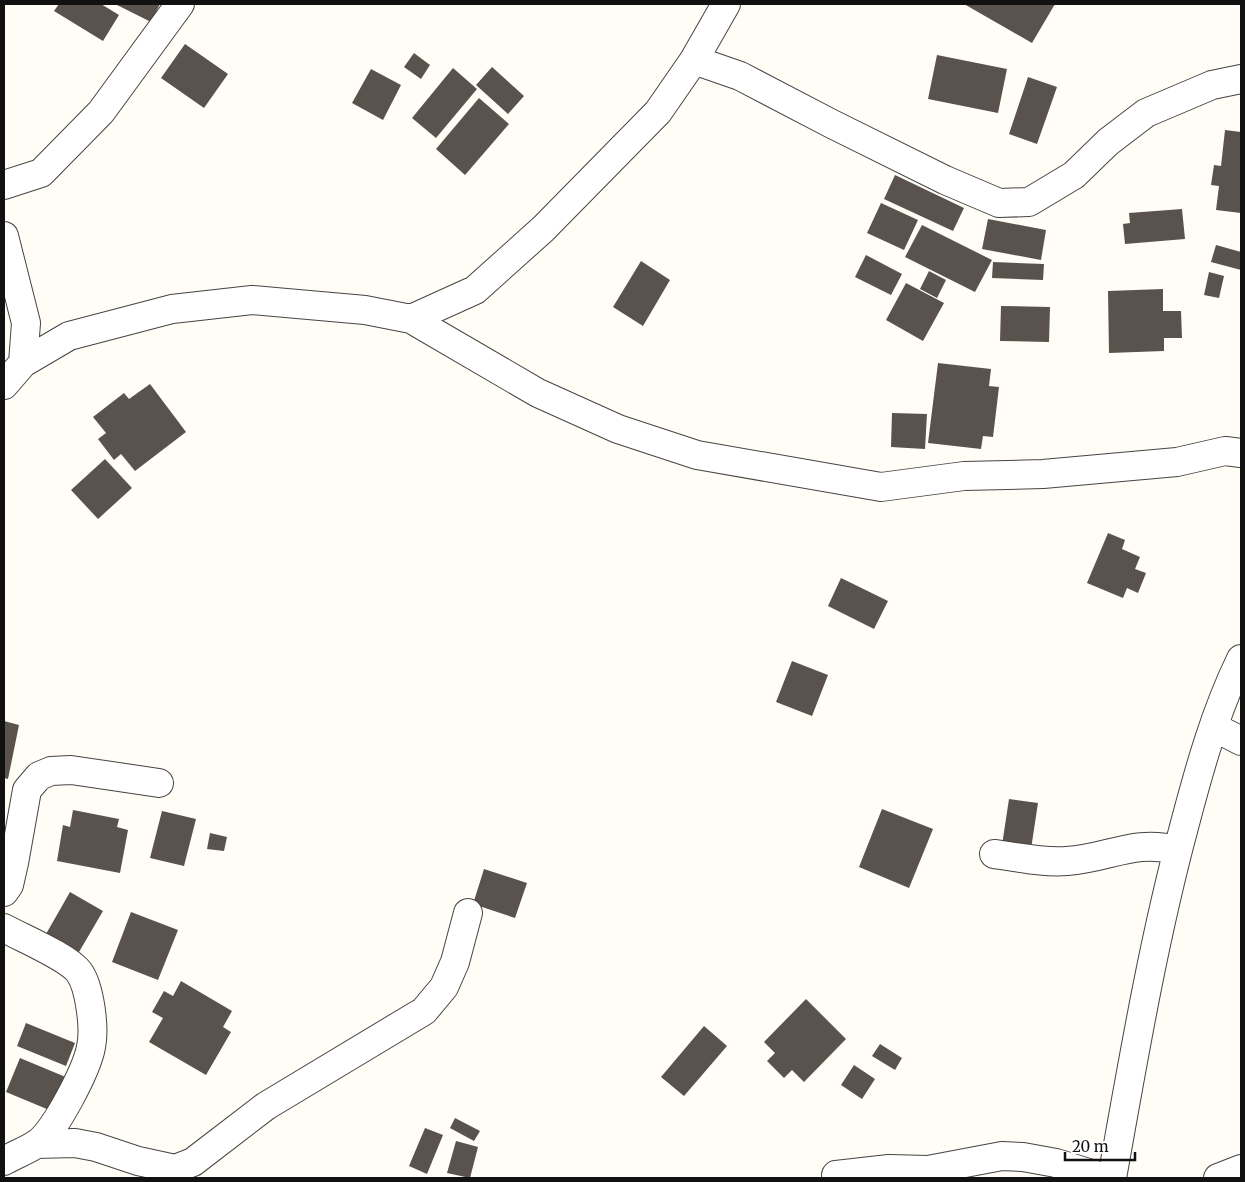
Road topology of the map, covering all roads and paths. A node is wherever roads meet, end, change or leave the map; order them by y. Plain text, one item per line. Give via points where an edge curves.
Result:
1 (180, 4) edge
2 (726, 4) edge
3 (694, 60) junction
4 (1241, 79) edge
5 (4, 185) edge
6 (4, 236) edge
7 (411, 319) junction
8 (23, 363) junction
9 (4, 384) edge
10 (1241, 453) edge
11 (1241, 659) edge
12 (1214, 727) junction
13 (1241, 741) edge
14 (159, 783) dead end
15 (1178, 850) junction
16 (994, 854) dead end
17 (4, 892) edge
18 (468, 913) dead end
19 (4, 928) edge
20 (36, 1144) junction
21 (4, 1160) edge
22 (836, 1174) dead end
23 (1104, 1178) edge
24 (1112, 1178) edge

1 - 5 street via 101,112 41,173
2 - 3 street
3 - 4 street via 740,76 919,167 999,203 1029,202 1074,175 1108,142 1146,113 1212,86
3 - 7 street via 658,112 544,229 475,290
6 - 8 street via 26,323
7 - 8 street via 365,310 252,300 172,309 69,336
7 - 10 street via 538,393 618,428 697,455 881,487 964,476 1043,474 1176,462 1225,451
8 - 9 street
11 - 12 street
12 - 13 street
12 - 15 street
14 - 17 street via 71,770 51,771 39,776 27,790 14,863
15 - 16 street via 1138,845 1067,861
15 - 24 street via 1149,976
18 - 20 street via 455,962 444,987 424,1011 266,1106 193,1162 174,1169 75,1143
19 - 20 street via 65,960 79,972 86,987 92,1020 92,1046 86,1063 55,1124
20 - 21 street
22 - 23 street via 889,1169 928,1170 1002,1156 1056,1163

